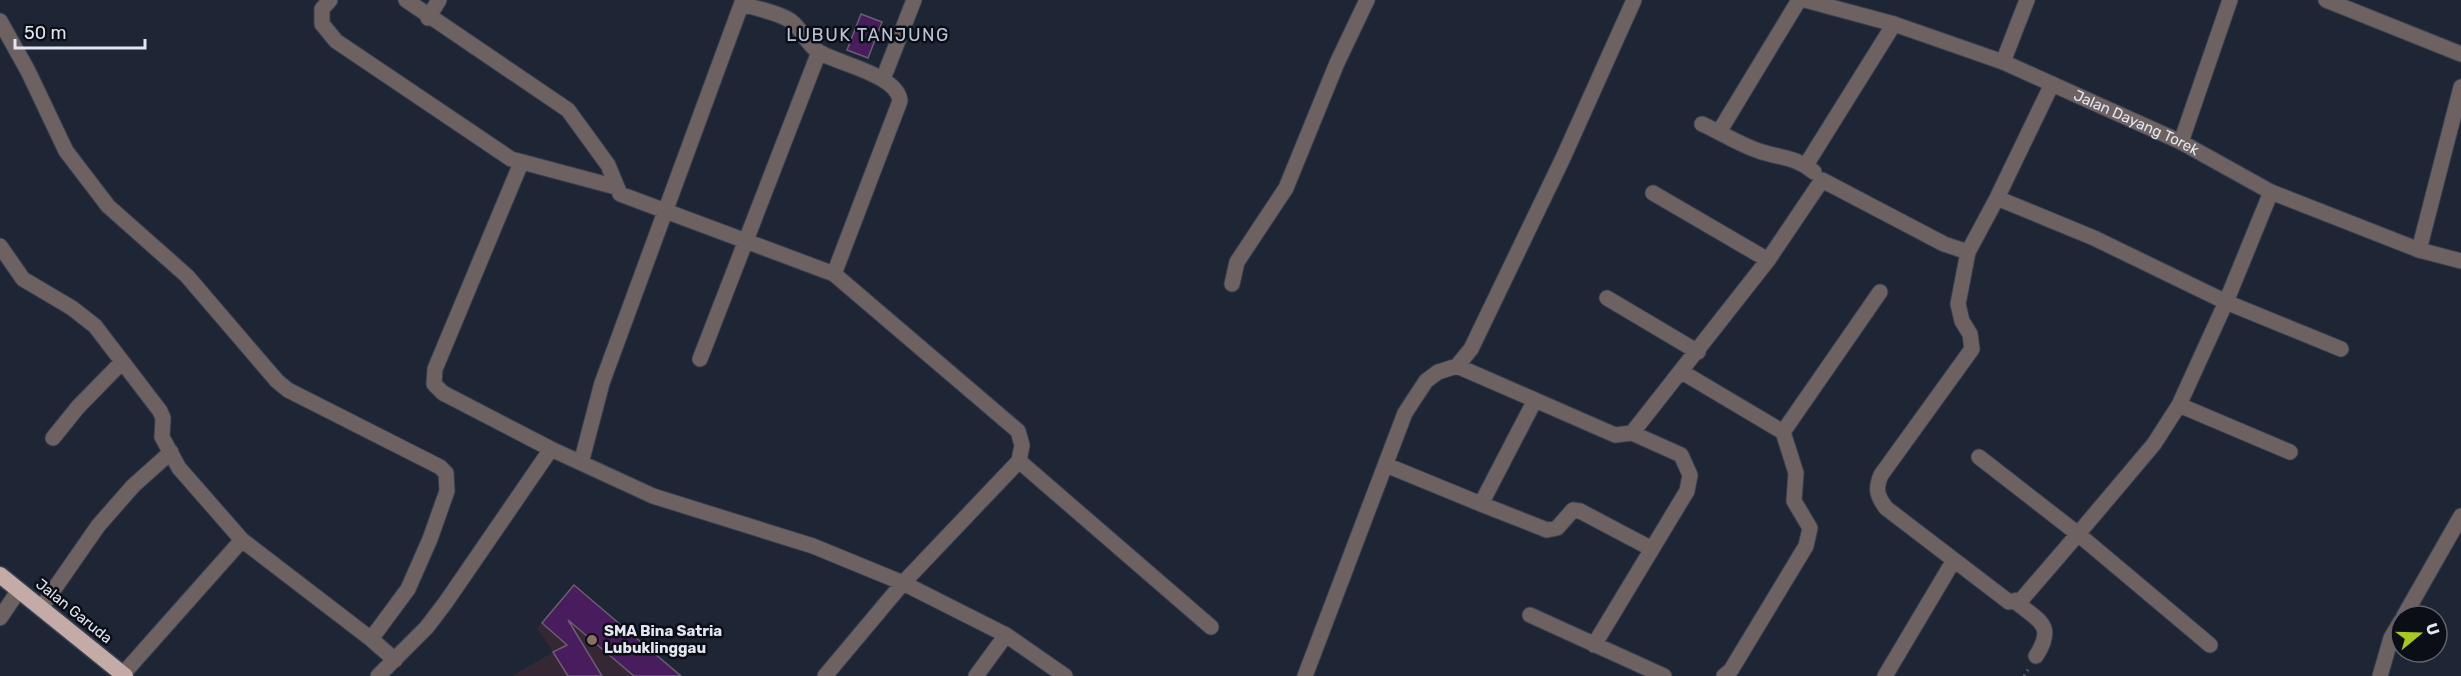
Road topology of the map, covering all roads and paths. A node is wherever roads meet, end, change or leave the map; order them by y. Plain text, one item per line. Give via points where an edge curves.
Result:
1 (330, 0) edge
2 (406, 0) edge
3 (439, 0) edge
4 (914, 0) edge
5 (1367, 0) edge
6 (1634, 0) edge
7 (1799, 0) edge
8 (1805, 0) edge
9 (2027, 0) edge
10 (2230, 0) edge
11 (2326, 0) edge
12 (743, 2) edge
13 (428, 18) junction
14 (0, 21) edge
15 (1894, 24) junction
16 (819, 52) junction
17 (2461, 54) edge
18 (2003, 62) junction
19 (883, 79) junction
20 (2052, 84) junction
21 (2461, 87) edge
22 (1702, 124) dead end
23 (1719, 132) junction
24 (2181, 142) junction
25 (521, 163) junction
26 (1806, 165) junction
27 (1822, 180) junction
28 (616, 187) junction
29 (2271, 192) junction
30 (1653, 193) dead end
31 (1998, 198) junction
32 (664, 211) junction
33 (747, 239) junction
34 (0, 246) edge
35 (2419, 250) junction
36 (1968, 252) junction
37 (1768, 260) junction
38 (2461, 261) edge
39 (834, 274) junction
40 (1232, 284) dead end
41 (1880, 292) dead end
42 (1607, 298) dead end
43 (2226, 302) junction
44 (2341, 349) dead end
45 (1698, 352) junction
46 (700, 360) dead end
47 (122, 362) junction
48 (1457, 366) junction
49 (1682, 372) junction
50 (1535, 400) junction
51 (2179, 405) junction
52 (1783, 432) junction
53 (1632, 433) junction
54 (53, 438) dead end
55 (551, 449) junction
56 (171, 452) junction
57 (2290, 452) dead end
58 (1979, 457) dead end
59 (1019, 460) junction
60 (581, 463) junction
61 (1386, 465) junction
62 (1481, 504) junction
63 (2460, 523) edge
64 (2078, 534) junction
65 (242, 540) junction
66 (1652, 549) junction
67 (1954, 560) junction
68 (0, 575) edge
69 (903, 583) junction
70 (19, 590) junction
71 (2016, 602) junction
72 (2411, 604) edge
73 (41, 608) junction
74 (1530, 615) dead end
75 (0, 618) edge
76 (1211, 627) dead end
77 (1006, 635) junction
78 (371, 639) junction
79 (1594, 645) junction
80 (2210, 645) dead end
81 (2389, 645) edge
82 (2036, 656) dead end
83 (395, 660) junction
84 (124, 675) edge
85 (378, 676) edge
86 (825, 676) edge
87 (976, 676) edge
88 (1065, 676) edge
89 (1305, 676) edge
90 (1664, 676) edge
91 (1724, 676) edge
92 (1885, 676) edge
93 (2380, 676) edge

1 - 25 street via 322,9 322,24 336,41
2 - 13 street
3 - 13 street
4 - 19 street
5 - 40 street via 1286,188 1237,262
6 - 48 street via 1471,349
7 - 23 street
8 - 15 street, Jalan Dayang Torek
9 - 18 street
10 - 24 street
11 - 17 street
12 - 16 street via 789,20
12 - 32 street
13 - 28 street via 568,110 608,165
14 - 78 street via 66,151 108,206 187,276 277,381 440,467 446,474 447,491 408,589
15 - 18 street, Jalan Dayang Torek
15 - 26 street
16 - 19 street
16 - 33 street
18 - 20 street, Jalan Dayang Torek
19 - 39 street via 895,88 900,101
20 - 24 street, Jalan Dayang Torek
20 - 31 street
21 - 35 street
22 - 23 street
23 - 26 street via 1762,152 1784,155
24 - 29 street, Jalan Dayang Torek
25 - 28 street
25 - 55 street via 435,369 434,384 443,393
26 - 27 street
27 - 36 street via 1944,244
27 - 37 street
28 - 32 street via 625,198
29 - 35 street, Jalan Dayang Torek
29 - 43 street
30 - 37 street
31 - 36 street
31 - 43 street via 2094,238
32 - 33 street
32 - 60 street via 602,383
33 - 39 street
33 - 46 street
34 - 47 street via 22,279 95,326
35 - 38 street, Jalan Dayang Torek
36 - 67 street via 1958,304 1972,349 1876,487 1886,508
37 - 45 street
39 - 59 street via 1018,431 1022,445
41 - 52 street
42 - 45 street
43 - 44 street
43 - 51 street
45 - 49 street
47 - 54 street
47 - 56 street via 162,415 162,437
48 - 50 street
48 - 61 street via 1426,381 1406,413
49 - 52 street
49 - 53 street
50 - 53 street via 1615,435
50 - 62 street
51 - 57 street
51 - 64 street via 2154,444
52 - 91 street via 1796,473 1794,501 1809,528 1809,536
53 - 66 street via 1682,455 1690,475 1687,492
55 - 60 street
55 - 83 street via 446,602
56 - 65 street via 180,468
56 - 73 street via 133,486 98,526
58 - 64 street
59 - 69 street
59 - 76 street
60 - 69 street via 653,496 813,546
61 - 62 street
61 - 89 street
62 - 66 street via 1547,530 1557,528 1573,510 1580,511
63 - 72 street
64 - 71 street
64 - 80 street
65 - 78 street
65 - 84 street
66 - 79 street
67 - 71 street via 2009,602
67 - 92 street
68 - 70 highway, Jalan Garuda
69 - 77 street
69 - 86 street
70 - 73 highway, Jalan Garuda
70 - 75 street
71 - 82 street via 2046,631
73 - 84 highway, Jalan Garuda
74 - 79 street
77 - 87 street
77 - 88 street
78 - 83 street
79 - 90 street
81 - 93 street
83 - 85 street

